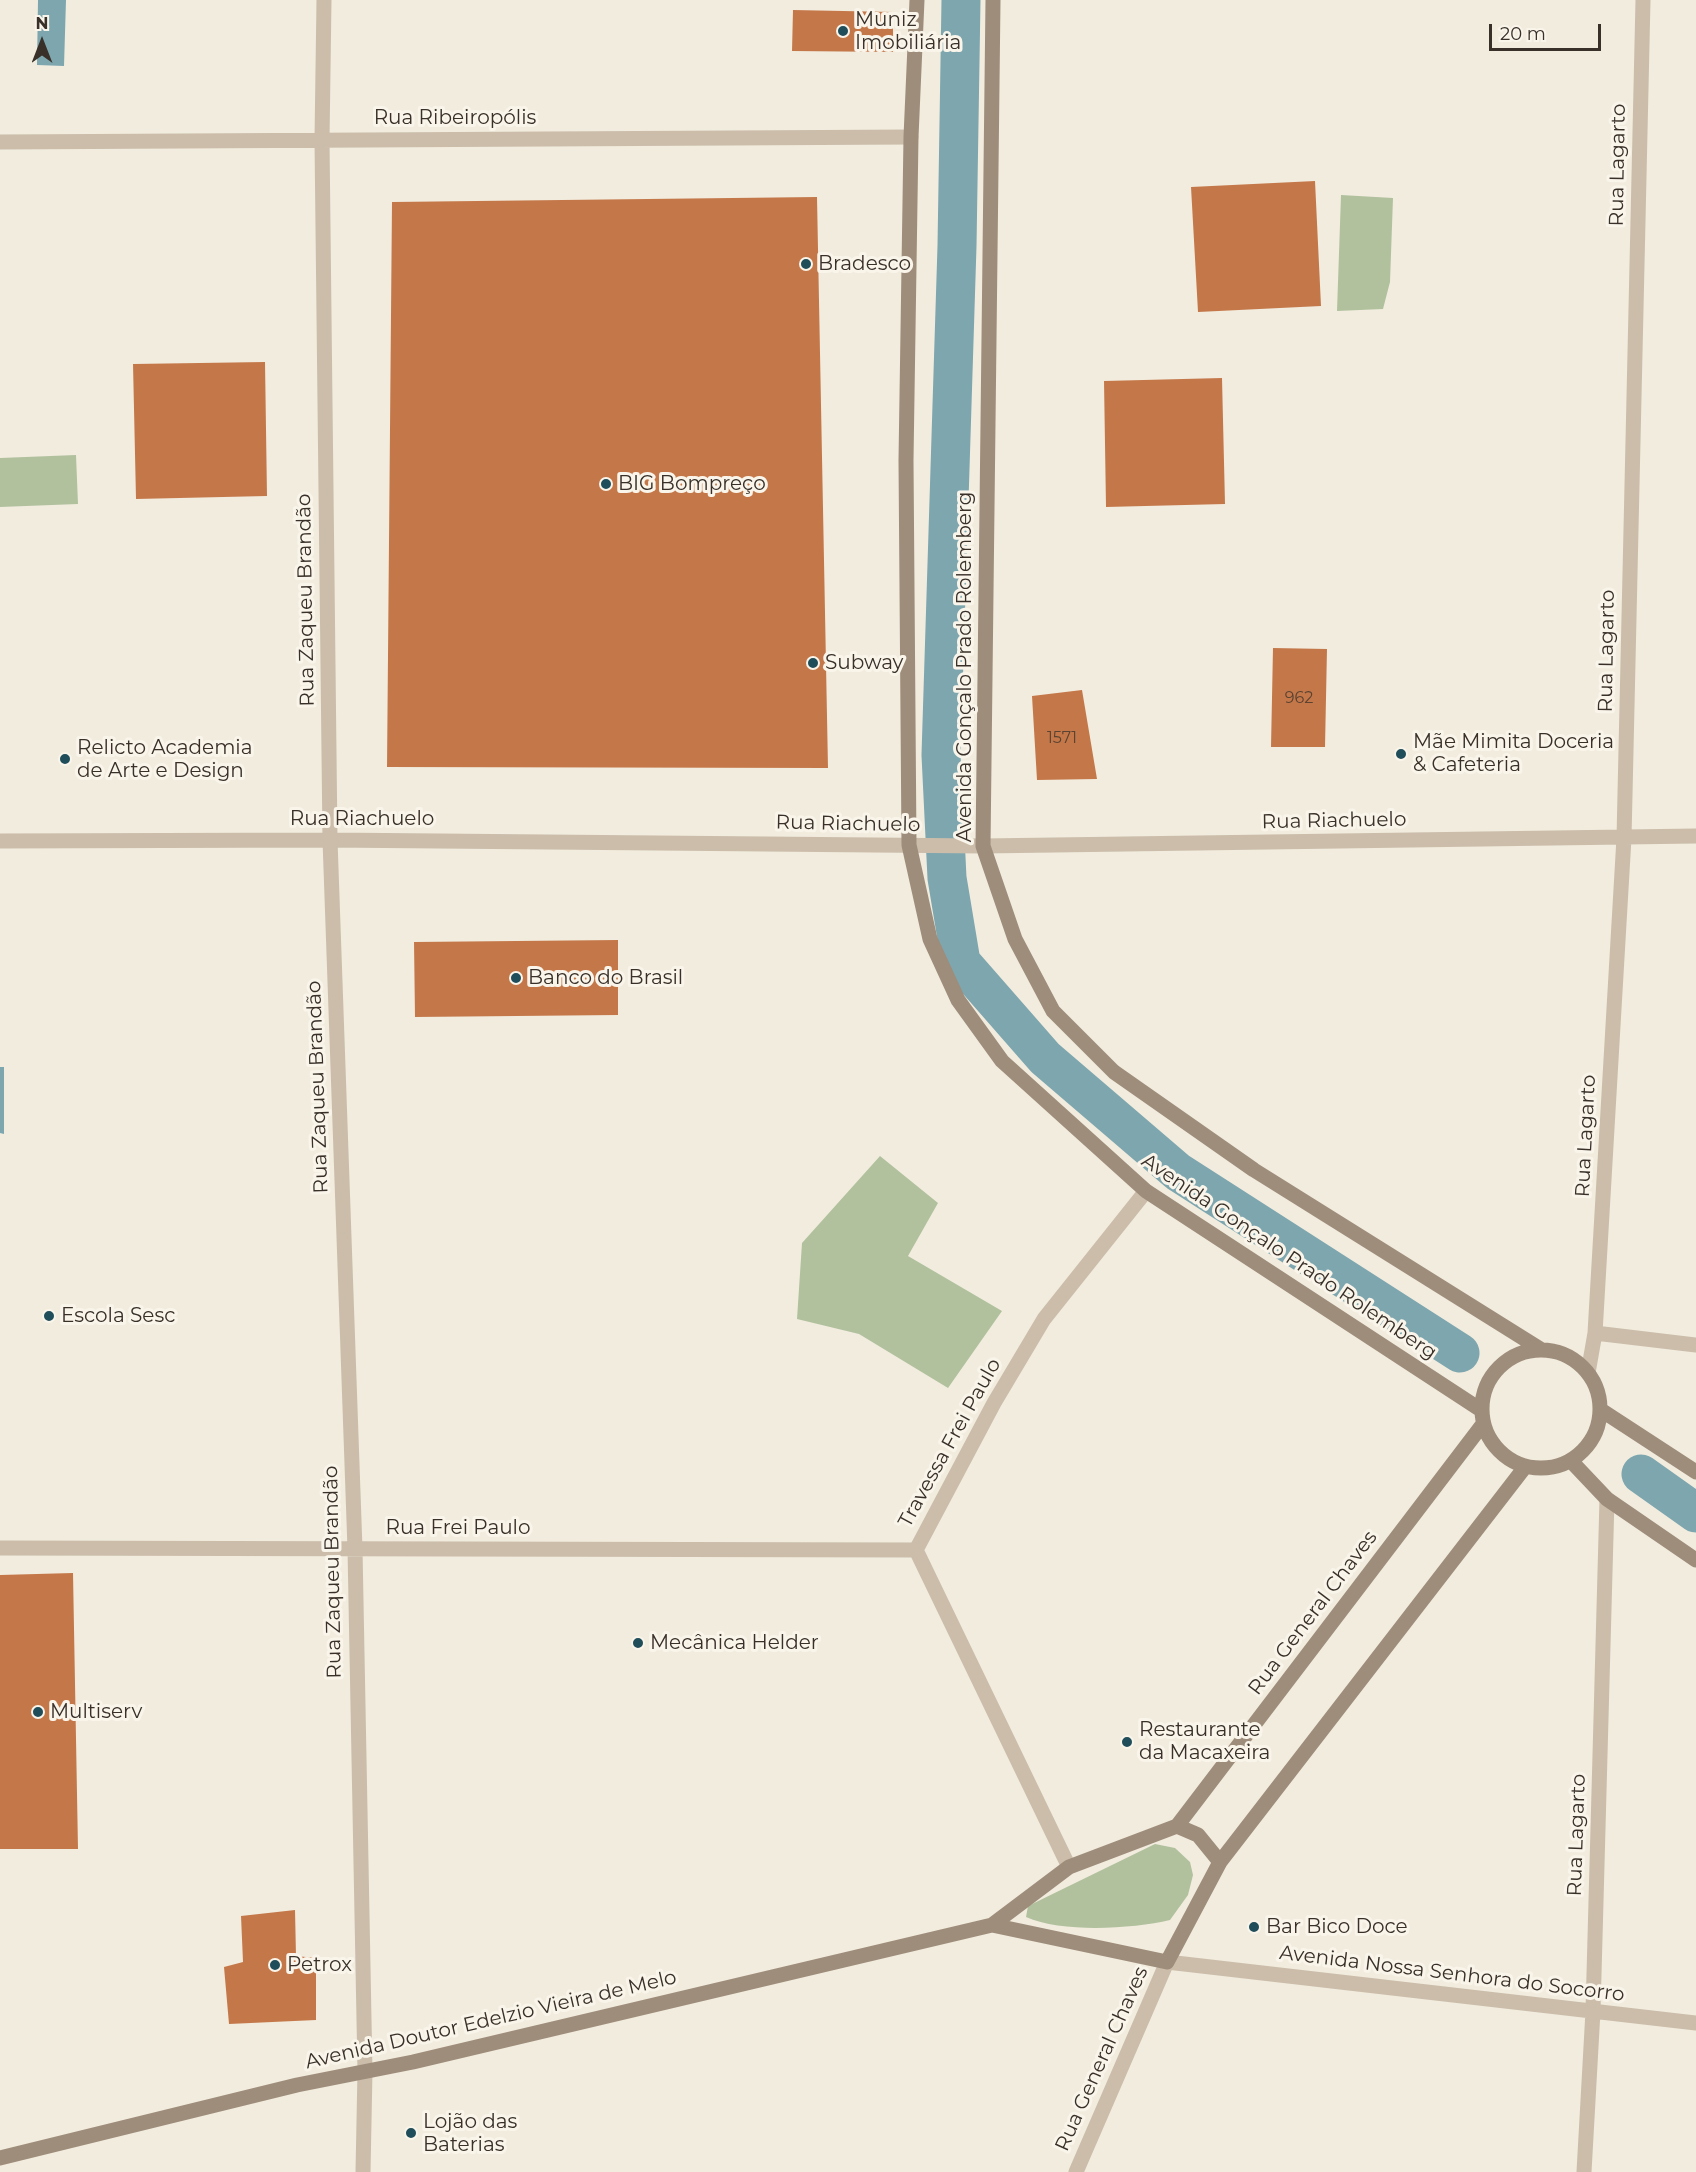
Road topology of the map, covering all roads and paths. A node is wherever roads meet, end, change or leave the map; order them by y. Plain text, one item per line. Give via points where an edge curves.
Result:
1 (324, 0) edge
2 (917, 0) edge
3 (993, 0) edge
4 (1642, 0) edge
5 (911, 137) junction
6 (322, 140) junction
7 (0, 142) edge
8 (1696, 836) edge
9 (1624, 838) junction
10 (330, 840) junction
11 (0, 841) edge
12 (916, 845) junction
13 (983, 846) junction
14 (1146, 1191) junction
15 (1595, 1333) junction
16 (1696, 1345) edge
17 (1542, 1350) junction
18 (1588, 1373) junction
19 (1601, 1410) junction
20 (1482, 1417) junction
21 (1571, 1461) junction
22 (1525, 1467) junction
23 (1696, 1472) edge
24 (1607, 1499) junction
25 (0, 1548) edge
26 (355, 1549) junction
27 (916, 1550) junction
28 (1696, 1560) edge
29 (1177, 1826) junction
30 (1220, 1862) junction
31 (1069, 1867) junction
32 (992, 1925) junction
33 (1167, 1962) junction
34 (1593, 2011) junction
35 (1696, 2023) edge
36 (364, 2071) junction
37 (0, 2158) edge
38 (363, 2172) edge
39 (1076, 2172) edge
40 (1584, 2172) edge

1 - 6 street, Rua Zaqueu Brandão
2 - 5 street, Avenida Gonçalo Prado Rolemberg
3 - 13 street, Avenida Gonçalo Prado Rolemberg
4 - 9 street, Rua Lagarto
5 - 6 street, Rua Ribeiropólis
5 - 12 street, Avenida Gonçalo Prado Rolemberg via 906,460
6 - 7 street, Rua Ribeiropólis
6 - 10 street, Rua Zaqueu Brandão
8 - 9 street, Rua Riachuelo
9 - 13 street, Rua Riachuelo
9 - 15 street, Rua Lagarto
10 - 11 street, Rua Riachuelo
10 - 12 street, Rua Riachuelo
10 - 26 street, Rua Zaqueu Brandão
12 - 13 street, Rua Riachuelo
12 - 14 street, Avenida Gonçalo Prado Rolemberg via 930,939 958,1000 1002,1061
13 - 17 street, Avenida Gonçalo Prado Rolemberg via 1015,939 1053,1011 1114,1072 1254,1170
14 - 20 street, Avenida Gonçalo Prado Rolemberg
14 - 27 street, Travessa Frei Paulo via 1044,1319 994,1403
15 - 16 street
15 - 18 street, Rua Lagarto
17 - 18 street via 1568,1357
17 - 20 street via 1518,1354 1499,1367 1486,1387
18 - 19 street via 1598,1390
19 - 21 street via 1593,1439
19 - 23 street
20 - 22 street via 1499,1451
20 - 29 street, Rua General Chaves
21 - 22 street via 1549,1468
21 - 24 street
22 - 30 street
24 - 28 street
24 - 34 street, Rua Lagarto
25 - 26 street, Rua Frei Paulo
26 - 27 street, Rua Frei Paulo
26 - 36 street, Rua Zaqueu Brandão
27 - 31 street, Travessa Frei Paulo
29 - 30 street via 1198,1835
29 - 31 street
30 - 33 street
31 - 32 street
32 - 33 street
32 - 36 street, Avenida Doutor Edelzio Vieira de Melo
33 - 34 street, Avenida Nossa Senhora do Socorro
33 - 39 street, Rua General Chaves
34 - 35 street, Avenida Nossa Senhora do Socorro
34 - 40 street, Rua Lagarto
36 - 37 street, Avenida Doutor Edelzio Vieira de Melo
36 - 38 street, Rua Zaqueu Brandão

